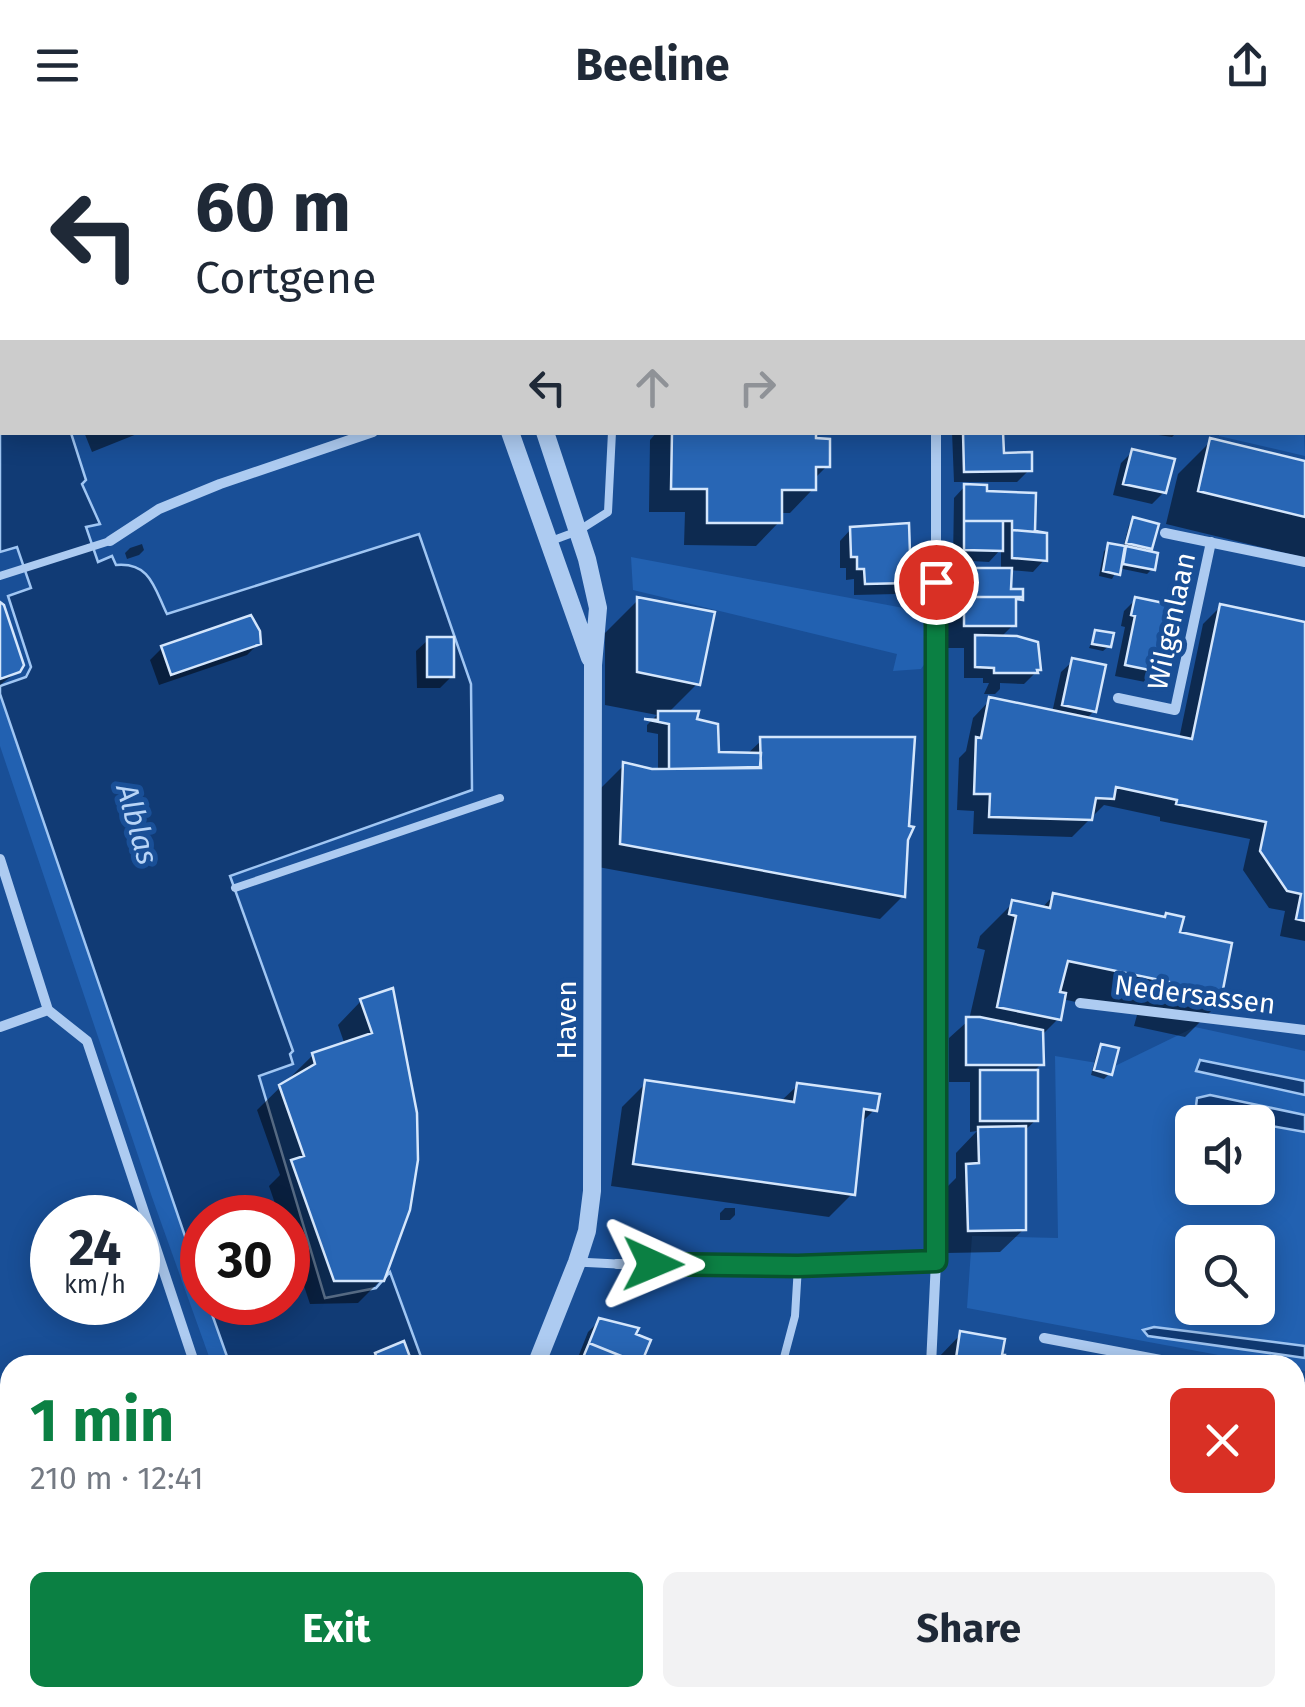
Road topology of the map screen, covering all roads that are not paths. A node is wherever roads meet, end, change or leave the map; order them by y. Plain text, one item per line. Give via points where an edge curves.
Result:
1 (364, 435) edge
2 (511, 435) edge
3 (546, 435) edge
4 (612, 435) edge
5 (936, 435) edge
6 (578, 531) junction
7 (1164, 533) dead end
8 (110, 541) joint
9 (551, 541) junction
10 (1212, 542) junction
11 (1305, 562) edge
12 (0, 576) edge
13 (592, 665) junction
14 (1118, 698) dead end
15 (500, 798) dead end
16 (0, 859) edge
17 (234, 888) dead end
18 (1080, 1002) dead end
19 (48, 1010) junction
20 (0, 1027) edge
21 (1305, 1030) edge
22 (936, 1261) junction
23 (578, 1262) junction
24 (617, 1264) joint
25 (798, 1266) junction
26 (1044, 1338) dead end
27 (192, 1355) edge
28 (540, 1355) edge
29 (785, 1355) edge
30 (931, 1355) edge
31 (1134, 1355) edge

1 - 8 street via 158,509
2 - 9 street, Haven
3 - 6 street, Haven
4 - 6 lane via 608,512
5 - 22 street
6 - 9 lane
6 - 13 street, Haven via 598,608
7 - 10 street, Wilgenlaan
8 - 12 lane
9 - 13 street, Haven
10 - 11 street, Wilgenlaan
10 - 14 street, Wilgenlaan via 1175,710
13 - 23 street, Haven via 593,1153
15 - 17 lane
16 - 19 street
18 - 21 street, Nedersassen
19 - 20 street
19 - 27 street via 87,1041
22 - 25 street
22 - 30 street
23 - 24 street
23 - 28 street, Haven
24 - 25 street
25 - 29 lane
26 - 31 street

